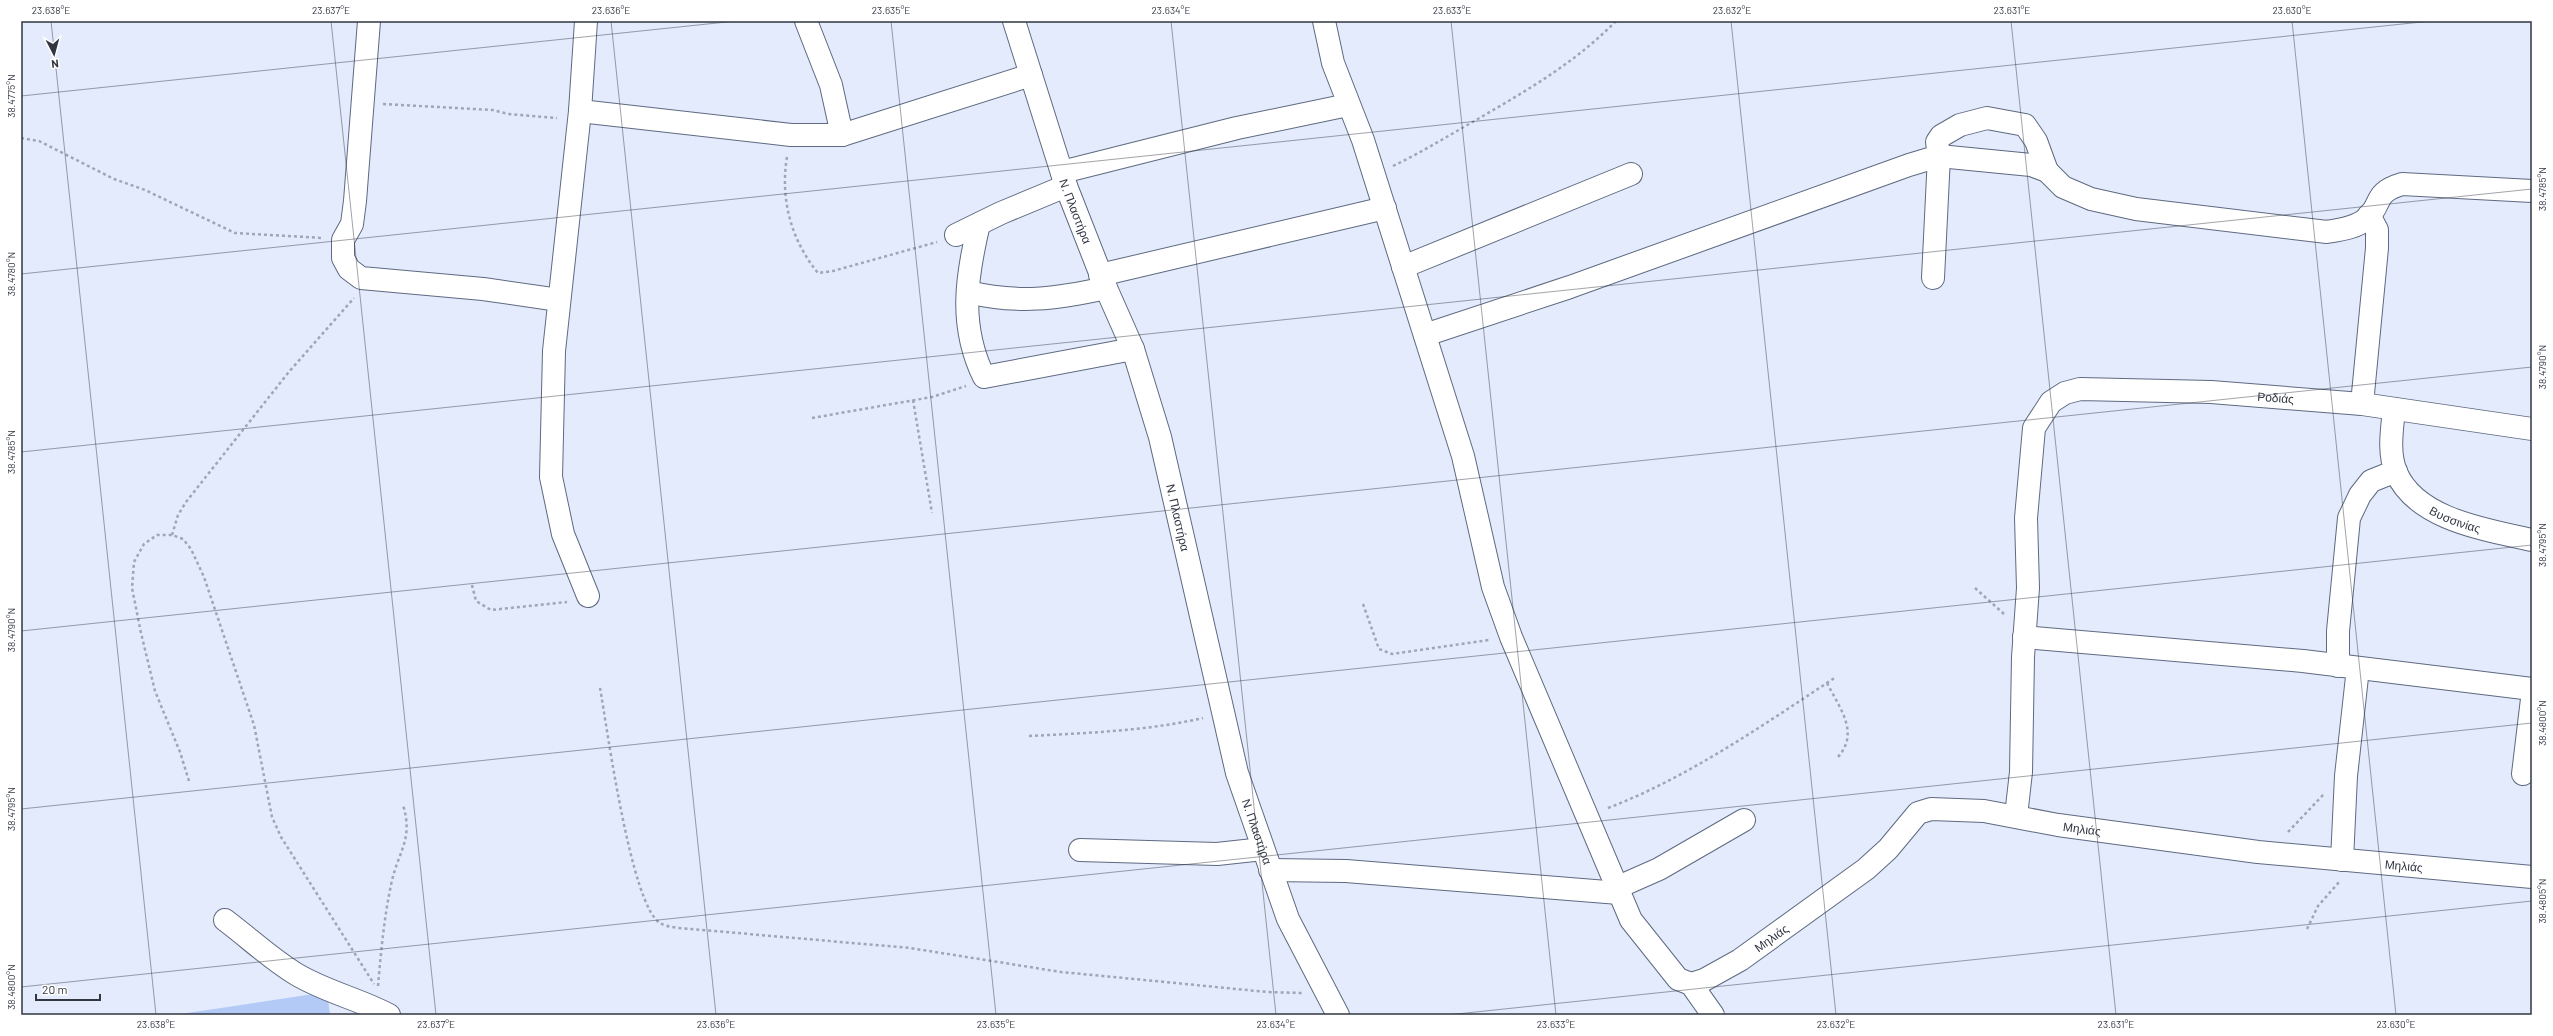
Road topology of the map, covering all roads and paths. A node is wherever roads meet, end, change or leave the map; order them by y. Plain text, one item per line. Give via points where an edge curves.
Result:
1 (369, 21) edge
2 (586, 21) edge
3 (806, 21) edge
4 (1015, 21) edge
5 (1324, 21) edge
6 (1616, 21) edge
7 (1031, 75) junction
8 (363, 105) junction
9 (1348, 105) junction
10 (580, 111) junction
11 (791, 135) junction
12 (842, 135) junction
13 (21, 138) edge
14 (1939, 156) junction
15 (2047, 171) junction
16 (1631, 174) dead end
17 (1374, 175) junction
18 (1064, 179) junction
19 (2532, 191) edge
20 (1385, 208) junction
21 (2369, 215) junction
22 (979, 224) junction
23 (956, 236) joint
24 (343, 240) junction
25 (1403, 267) junction
26 (1934, 278) dead end
27 (369, 279) junction
28 (1103, 281) junction
29 (968, 292) junction
30 (559, 300) junction
31 (1425, 335) junction
32 (1133, 349) junction
33 (984, 377) junction
34 (913, 400) junction
35 (2362, 404) junction
36 (2394, 409) junction
37 (812, 418) dead end
38 (2532, 429) edge
39 (2396, 471) junction
40 (932, 513) dead end
41 (172, 535) junction
42 (2532, 540) edge
43 (472, 585) dead end
44 (1975, 588) dead end
45 (588, 596) joint
46 (1363, 604) dead end
47 (1511, 637) junction
48 (2024, 637) junction
49 (2348, 667) junction
50 (1836, 677) dead end
51 (1827, 683) junction
52 (600, 688) dead end
53 (2532, 689) edge
54 (2532, 699) edge
55 (1223, 714) junction
56 (1029, 736) dead end
57 (1836, 759) dead end
58 (2523, 774) dead end
59 (2346, 776) junction
60 (188, 781) dead end
61 (403, 805) dead end
62 (1586, 816) junction
63 (2016, 816) junction
64 (1744, 820) dead end
65 (1080, 850) dead end
66 (1263, 850) junction
67 (2271, 853) junction
68 (2349, 861) junction
69 (1270, 870) junction
70 (2532, 877) edge
71 (1618, 890) junction
72 (225, 920) dead end
73 (2307, 929) dead end
74 (1691, 984) junction
75 (1324, 991) junction
76 (357, 1008) edge
77 (389, 1015) edge
78 (1338, 1015) edge
79 (1713, 1015) edge

1 - 8 street
2 - 10 street
3 - 12 street via 831,85
4 - 7 street, Ν. Πλαστήρα
5 - 9 street via 1333,63
6 - 17 path via 1573,60 1526,92 1424,151
7 - 12 street
7 - 18 street, Ν. Πλαστήρα
8 - 10 path via 493,110 560,119
8 - 24 street via 352,224
9 - 17 street
9 - 18 street via 1238,128
10 - 11 street
10 - 30 street
11 - 12 street
11 - 23 path via 784,175 786,202 794,234 807,259 818,273 923,247
13 - 24 path via 39,141 114,179 145,190 235,233 284,234
14 - 15 street via 2031,164
14 - 15 street via 1937,142 1941,136 1960,125 1987,118 2008,120 2025,125 2036,141
14 - 26 street
14 - 31 street via 1910,164 1578,284
15 - 21 street via 2063,187 2091,199 2143,210 2327,232 2349,227
16 - 25 street
17 - 20 street
18 - 22 street
18 - 28 street, Ν. Πλαστήρα
19 - 21 street via 2402,184 2389,188 2379,197
20 - 25 street
20 - 28 street
21 - 35 street via 2377,230 2378,248
22 - 23 street
22 - 29 street via 972,253
24 - 27 street via 343,258 350,269 361,278
25 - 31 street
27 - 30 street via 483,289
27 - 41 path via 288,373 186,502 178,515
28 - 29 street via 1064,297 1035,300 994,298
28 - 32 street, Ν. Πλαστήρα
29 - 33 street via 968,333
30 - 45 street via 554,351 551,477 563,534
31 - 47 street via 1463,456 1493,587
32 - 33 street
32 - 55 street, Ν. Πλαστήρα via 1160,437
33 - 34 path via 962,387
34 - 37 path
34 - 40 path
35 - 36 street, Ροδιάς
35 - 48 street, Ροδιάς via 2211,392 2080,389 2065,393 2051,402 2034,428 2026,518 2028,588
36 - 38 street, Ροδιάς
36 - 39 street, Βυσσινίας via 2391,447
39 - 42 street, Βυσσινίας via 2406,491 2428,507 2469,526
39 - 49 street via 2371,481 2360,495 2349,518 2338,631
41 - 60 path via 157,535 144,544 134,562 132,588 140,633 156,690 180,752
41 - 61 path via 183,540 191,549 204,577 254,725 272,817 281,837 377,989 391,883 407,835 407,818
43 - 45 path via 476,601 491,610 561,604
44 - 48 path via 2001,611
46 - 47 path via 1379,649 1392,654
47 - 62 street
48 - 49 street
48 - 63 street via 2021,772
49 - 53 street
49 - 59 street
50 - 51 path
51 - 57 path via 1845,718 1849,738 1845,750
51 - 62 path via 1705,760 1658,786
52 - 75 path via 632,859 642,894 660,924 690,929 910,948 1061,972 1267,992
54 - 58 street
55 - 56 path via 1176,724 1112,732
55 - 66 street, Ν. Πλαστήρα via 1237,774
59 - 67 path via 2313,803
59 - 68 street
62 - 71 street
63 - 67 street, Μηλιάς via 2058,825
63 - 74 street, Μηλιάς via 1943,809 1918,813 1888,849 1866,869 1740,960 1704,980
64 - 71 street
65 - 66 street via 1217,854
66 - 69 street, Ν. Πλαστήρα
67 - 68 street, Μηλιάς
68 - 70 street, Μηλιάς
68 - 73 path via 2318,906
69 - 71 street via 1346,871
69 - 75 street, Ν. Πλαστήρα via 1288,918
71 - 74 street via 1631,920 1645,940 1678,979
72 - 76 street via 296,974 340,996
74 - 79 street
75 - 78 street, Ν. Πλαστήρα
76 - 77 street via 372,1006

